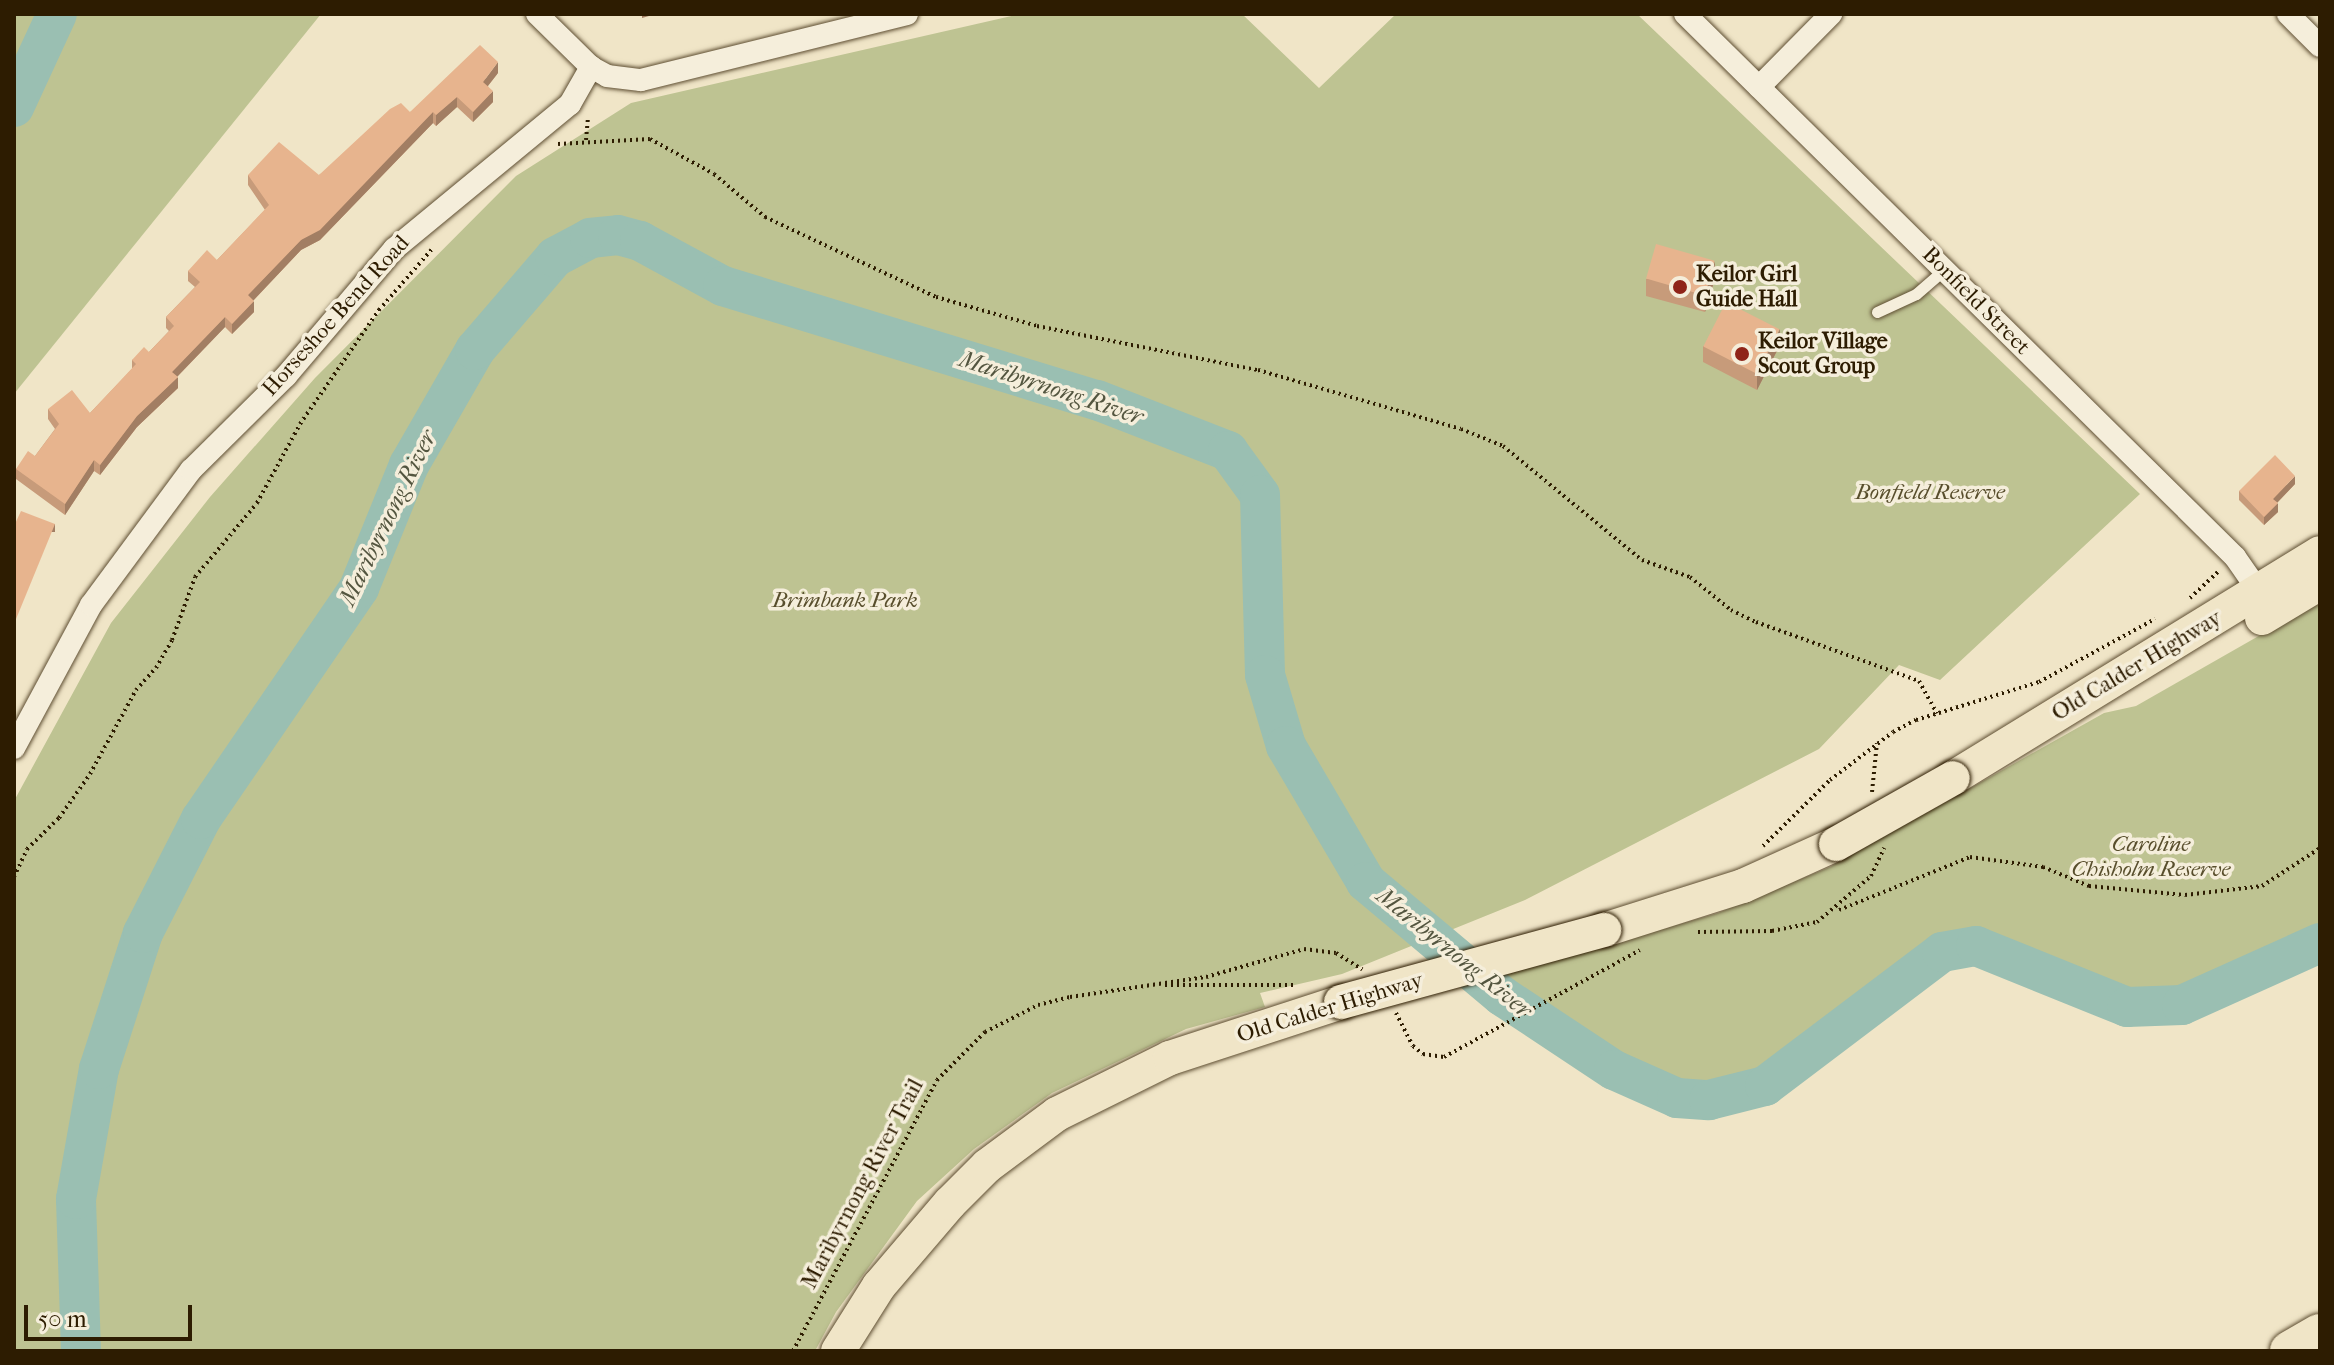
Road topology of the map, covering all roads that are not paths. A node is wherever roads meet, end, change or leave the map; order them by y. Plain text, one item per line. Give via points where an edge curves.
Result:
1 (537, 14) edge
2 (907, 14) edge
3 (1685, 14) edge
4 (1831, 14) edge
5 (2288, 14) edge
6 (2320, 46) edge
7 (591, 67) junction
8 (1759, 87) junction
9 (1944, 270) junction
10 (1877, 312) dead end
11 (2320, 553) edge
12 (2320, 583) edge
13 (2266, 603) junction
14 (14, 748) edge
15 (2320, 1334) edge
16 (838, 1351) edge
17 (2290, 1351) edge

1 - 7 street
2 - 7 street via 641,80 607,76
3 - 8 street, Bonfield Street
4 - 8 street
5 - 6 street
7 - 14 street, Horseshoe Bend Road via 570,104 394,249 286,376 181,482 91,605
8 - 9 street, Bonfield Street
9 - 10 lane via 1916,294
9 - 13 street, Bonfield Street via 2235,557
11 - 13 main road, Old Calder Highway
12 - 13 main road, Old Calder Highway
13 - 16 main road, Old Calder Highway, bridge via 1836,844 1743,886 1341,1002 1170,1058 1057,1114 987,1166 950,1203 879,1286
15 - 17 highway

